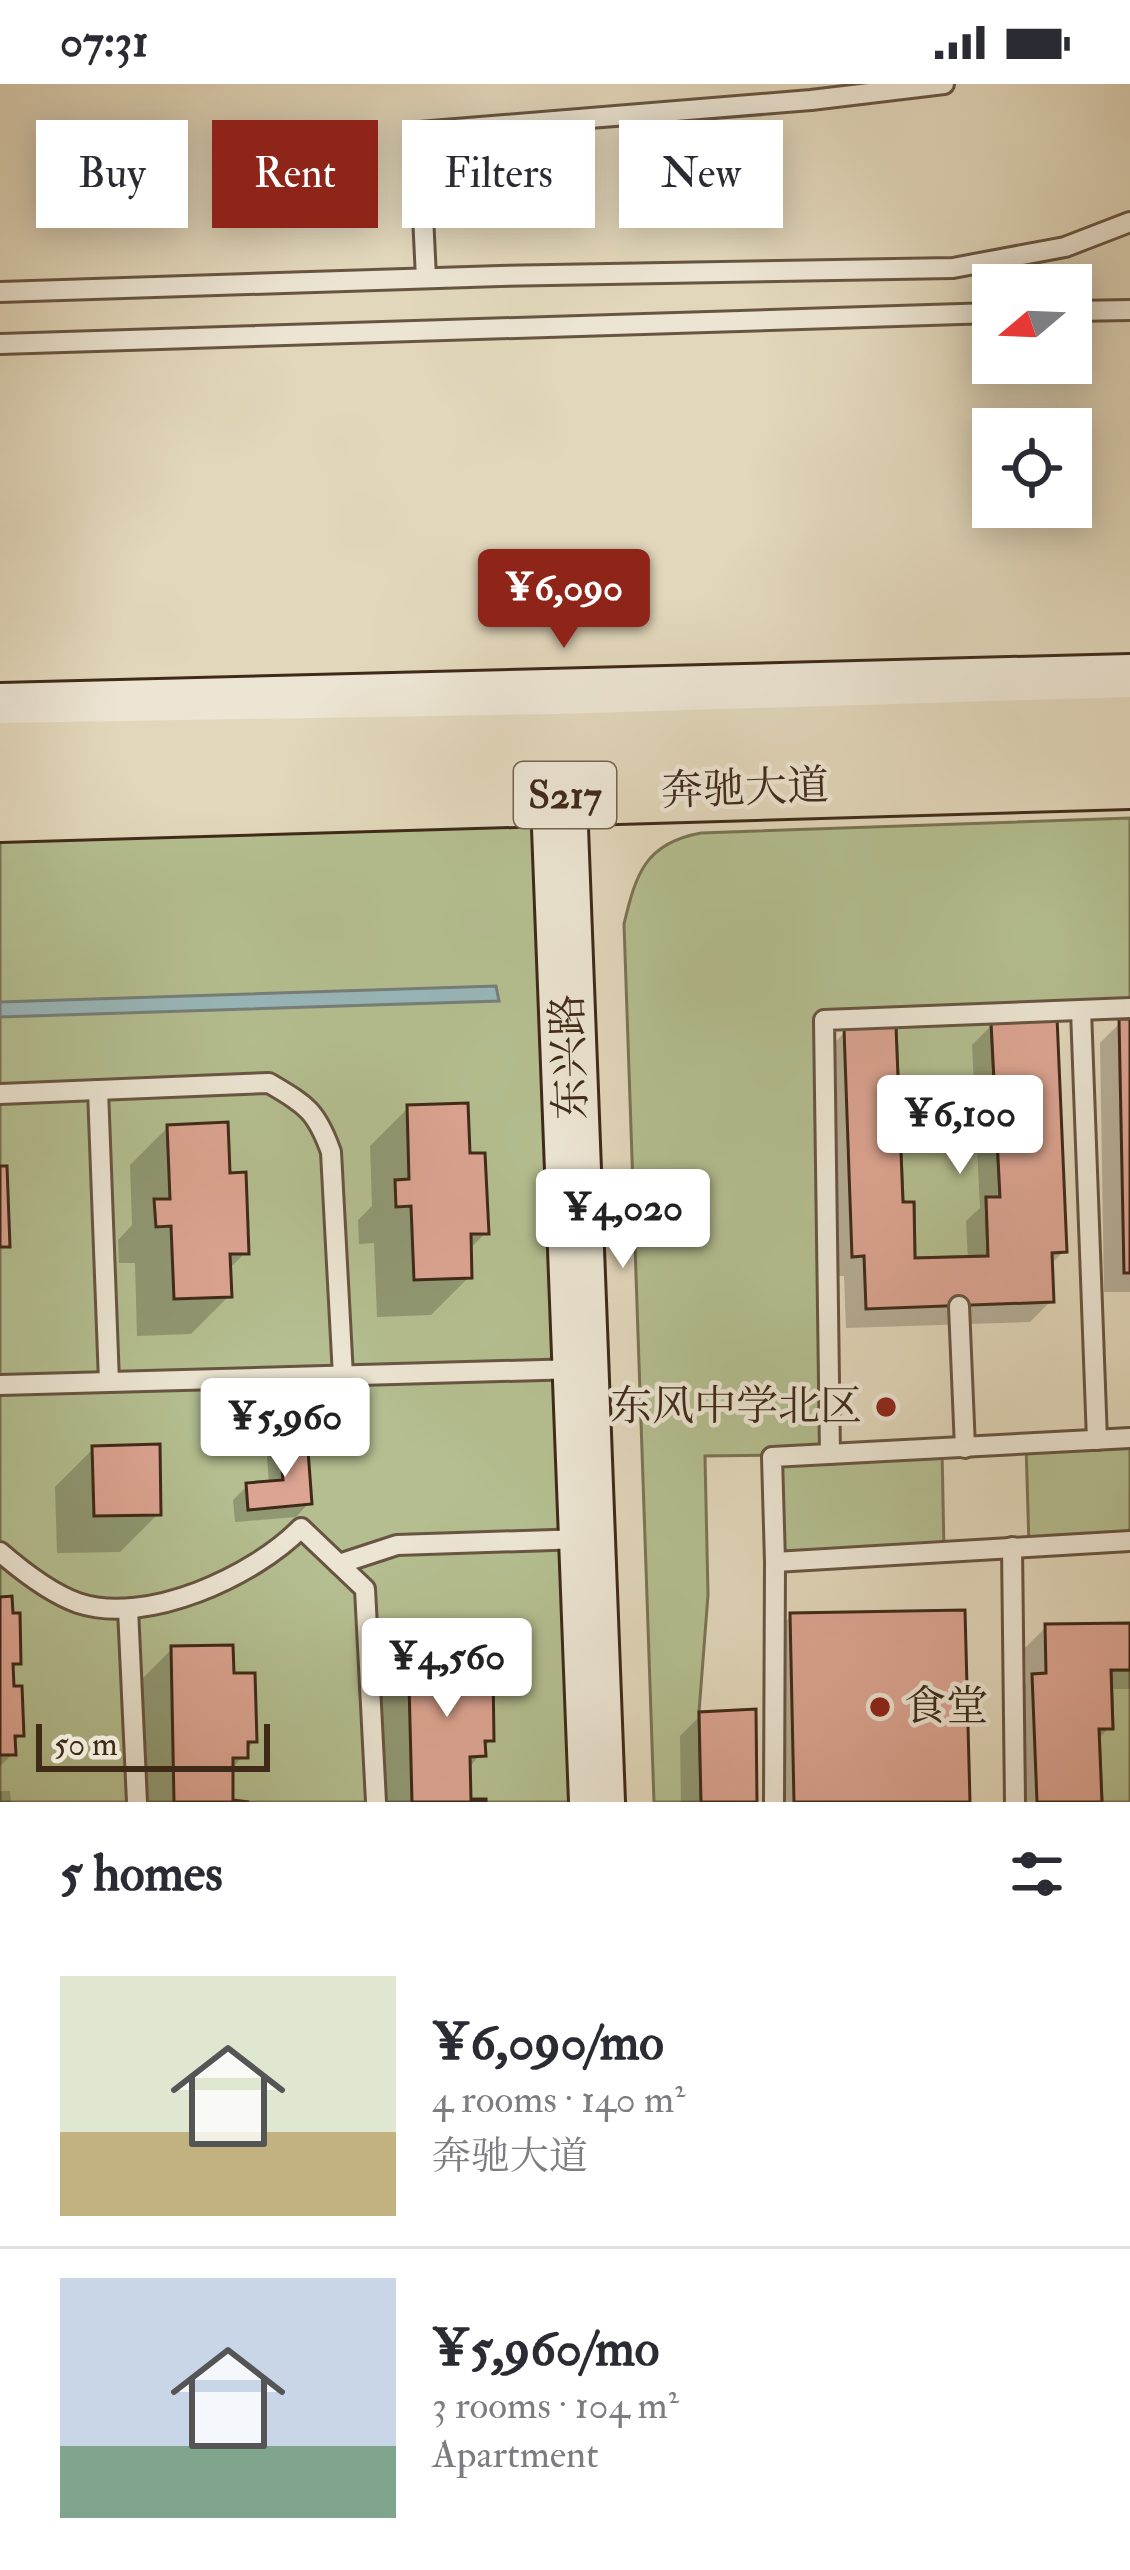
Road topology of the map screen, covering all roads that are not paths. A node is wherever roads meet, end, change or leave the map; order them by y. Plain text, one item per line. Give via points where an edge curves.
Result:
1 (944, 84) edge
2 (1130, 222) edge
3 (425, 278) junction
4 (0, 292) edge
5 (1130, 310) edge
6 (1092, 311) edge
7 (972, 314) edge
8 (0, 344) edge
9 (1130, 682) edge
10 (919, 710) junction
11 (0, 711) edge
12 (1130, 727) edge
13 (0, 753) edge
14 (558, 769) junction
15 (1130, 778) edge
16 (0, 811) edge
17 (1130, 1008) edge
18 (1081, 1010) junction
19 (98, 1090) junction
20 (0, 1094) edge
21 (959, 1306) dead end
22 (581, 1369) junction
23 (343, 1376) junction
24 (109, 1382) junction
25 (0, 1385) edge
26 (1130, 1438) edge
27 (1097, 1440) junction
28 (965, 1448) junction
29 (830, 1454) junction
30 (588, 1539) junction
31 (1130, 1540) edge
32 (1012, 1546) junction
33 (0, 1552) edge
34 (775, 1562) junction
35 (339, 1564) junction
36 (128, 1609) junction
37 (136, 1802) edge
38 (376, 1802) edge
39 (598, 1802) edge
40 (774, 1802) edge
41 (1015, 1802) edge

1 - 3 lane via 419,132
2 - 3 lane via 1065,247 953,268
3 - 4 lane
5 - 6 lane
7 - 8 lane
9 - 10 street
10 - 11 street
10 - 12 main road, 奔驰大道 / S217
10 - 14 main road, 奔驰大道 / S217
13 - 14 main road, 奔驰大道 / S217
14 - 15 main road, 奔驰大道 / S217
14 - 16 main road, 奔驰大道 / S217
14 - 22 street, 东兴路
17 - 18 lane
18 - 27 lane
18 - 29 lane via 824,1020
19 - 20 lane
19 - 23 lane via 269,1083 319,1119 331,1152
19 - 24 lane
21 - 28 lane
22 - 23 lane
22 - 30 street, 东兴路
23 - 24 lane
24 - 25 lane
26 - 27 lane
27 - 28 lane
28 - 29 lane
29 - 34 lane via 772,1457
30 - 35 lane via 397,1545
30 - 39 street, 东兴路
31 - 32 lane
32 - 34 lane
32 - 41 lane
33 - 36 lane via 79,1603
34 - 40 lane
35 - 36 lane via 301,1528 236,1574
35 - 38 lane via 365,1589
36 - 37 lane

